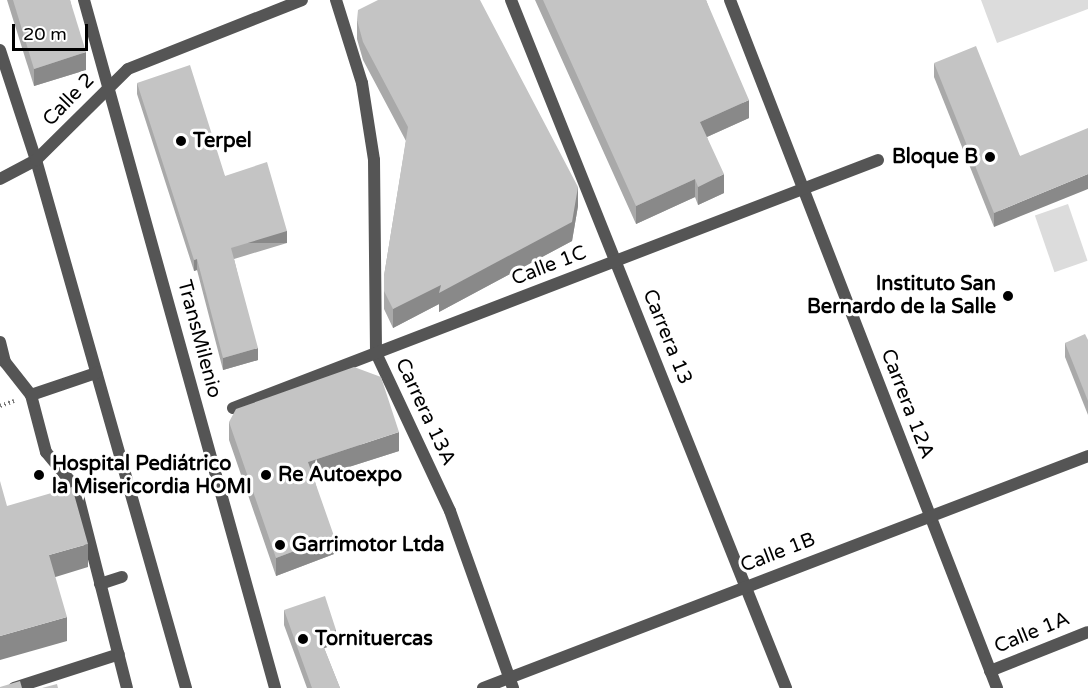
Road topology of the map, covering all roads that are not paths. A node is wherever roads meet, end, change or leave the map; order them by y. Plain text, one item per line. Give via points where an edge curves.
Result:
1 (84, 0) edge
2 (302, 0) edge
3 (336, 0) edge
4 (511, 0) edge
5 (730, 0) edge
6 (0, 50) edge
7 (109, 87) junction
8 (36, 160) junction
9 (878, 160) dead end
10 (0, 179) edge
11 (803, 189) junction
12 (616, 261) junction
13 (0, 342) edge
14 (376, 353) junction
15 (96, 373) junction
16 (32, 396) junction
17 (233, 408) dead end
18 (1088, 456) edge
19 (930, 516) junction
20 (122, 577) dead end
21 (100, 584) junction
22 (745, 586) junction
23 (1088, 632) edge
24 (119, 654) junction
25 (990, 671) junction
26 (511, 683) edge
27 (14, 688) edge
28 (127, 688) edge
29 (186, 688) edge
30 (274, 688) edge
31 (483, 688) edge
32 (786, 688) edge
33 (997, 688) edge

1 - 7 street, TransMilenio
2 - 7 street, Calle 2 via 128,69
3 - 14 street, Carrera 13A via 362,83 374,160
4 - 12 street, Carrera 13
5 - 11 street, Carrera 12A
6 - 8 street
7 - 8 street, Calle 2
7 - 30 street, TransMilenio
8 - 10 street, Calle 2
8 - 15 street
9 - 11 street, Calle 1C
11 - 12 street, Calle 1C
11 - 19 street, Carrera 12A
12 - 14 street, Calle 1C
12 - 22 street, Carrera 13
13 - 16 street via 5,363
14 - 17 street, Calle 1C
14 - 26 street, Carrera 13A via 450,511
15 - 16 street
15 - 29 street
16 - 21 street via 46,452 76,488
18 - 19 street, Calle 1B
19 - 22 street, Calle 1B
19 - 25 street, Carrera 12A
20 - 21 street
21 - 24 street
22 - 26 street, Calle 1B
22 - 32 street, Carrera 13
23 - 25 street, Calle 1A
24 - 27 street
24 - 28 street
25 - 33 street, Carrera 12A
26 - 31 street, Calle 1B

